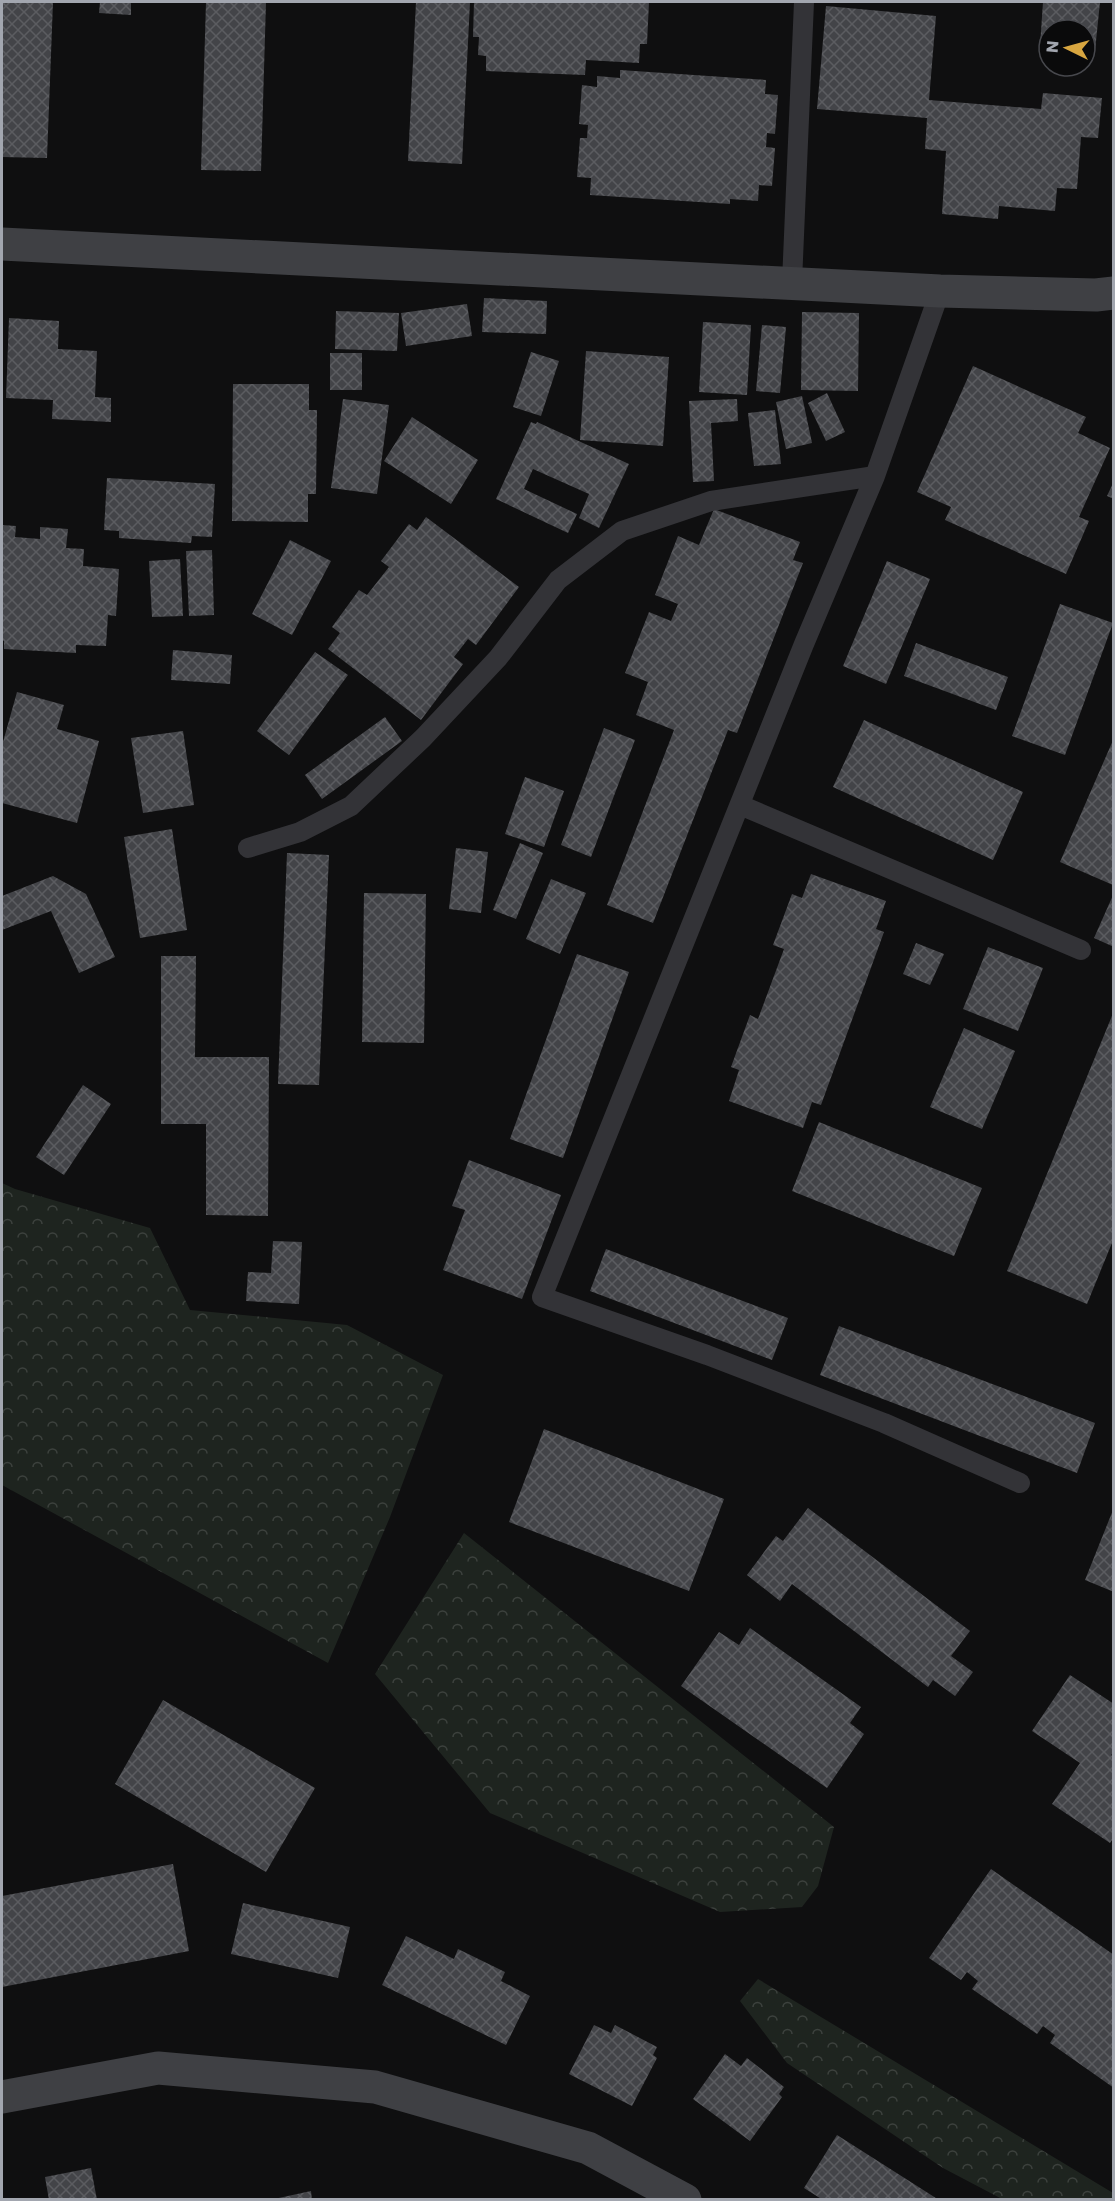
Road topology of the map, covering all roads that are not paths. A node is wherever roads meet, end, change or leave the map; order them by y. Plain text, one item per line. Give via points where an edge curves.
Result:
1 (804, 2) edge
2 (2, 244) edge
3 (792, 282) junction
4 (940, 291) junction
5 (1113, 293) edge
6 (875, 476) junction
7 (740, 805) junction
8 (248, 848) dead end
9 (1081, 950) dead end
10 (1020, 1483) dead end
11 (2, 2097) edge
12 (685, 2199) edge

1 - 3 lane
2 - 3 street
3 - 4 street
4 - 5 street
4 - 6 lane
6 - 7 lane
6 - 8 lane via 711,501 622,531 558,580 498,658 423,738 351,806 300,832
7 - 9 lane
7 - 10 lane via 542,1297 884,1423
11 - 12 street via 158,2068 375,2087 588,2148

